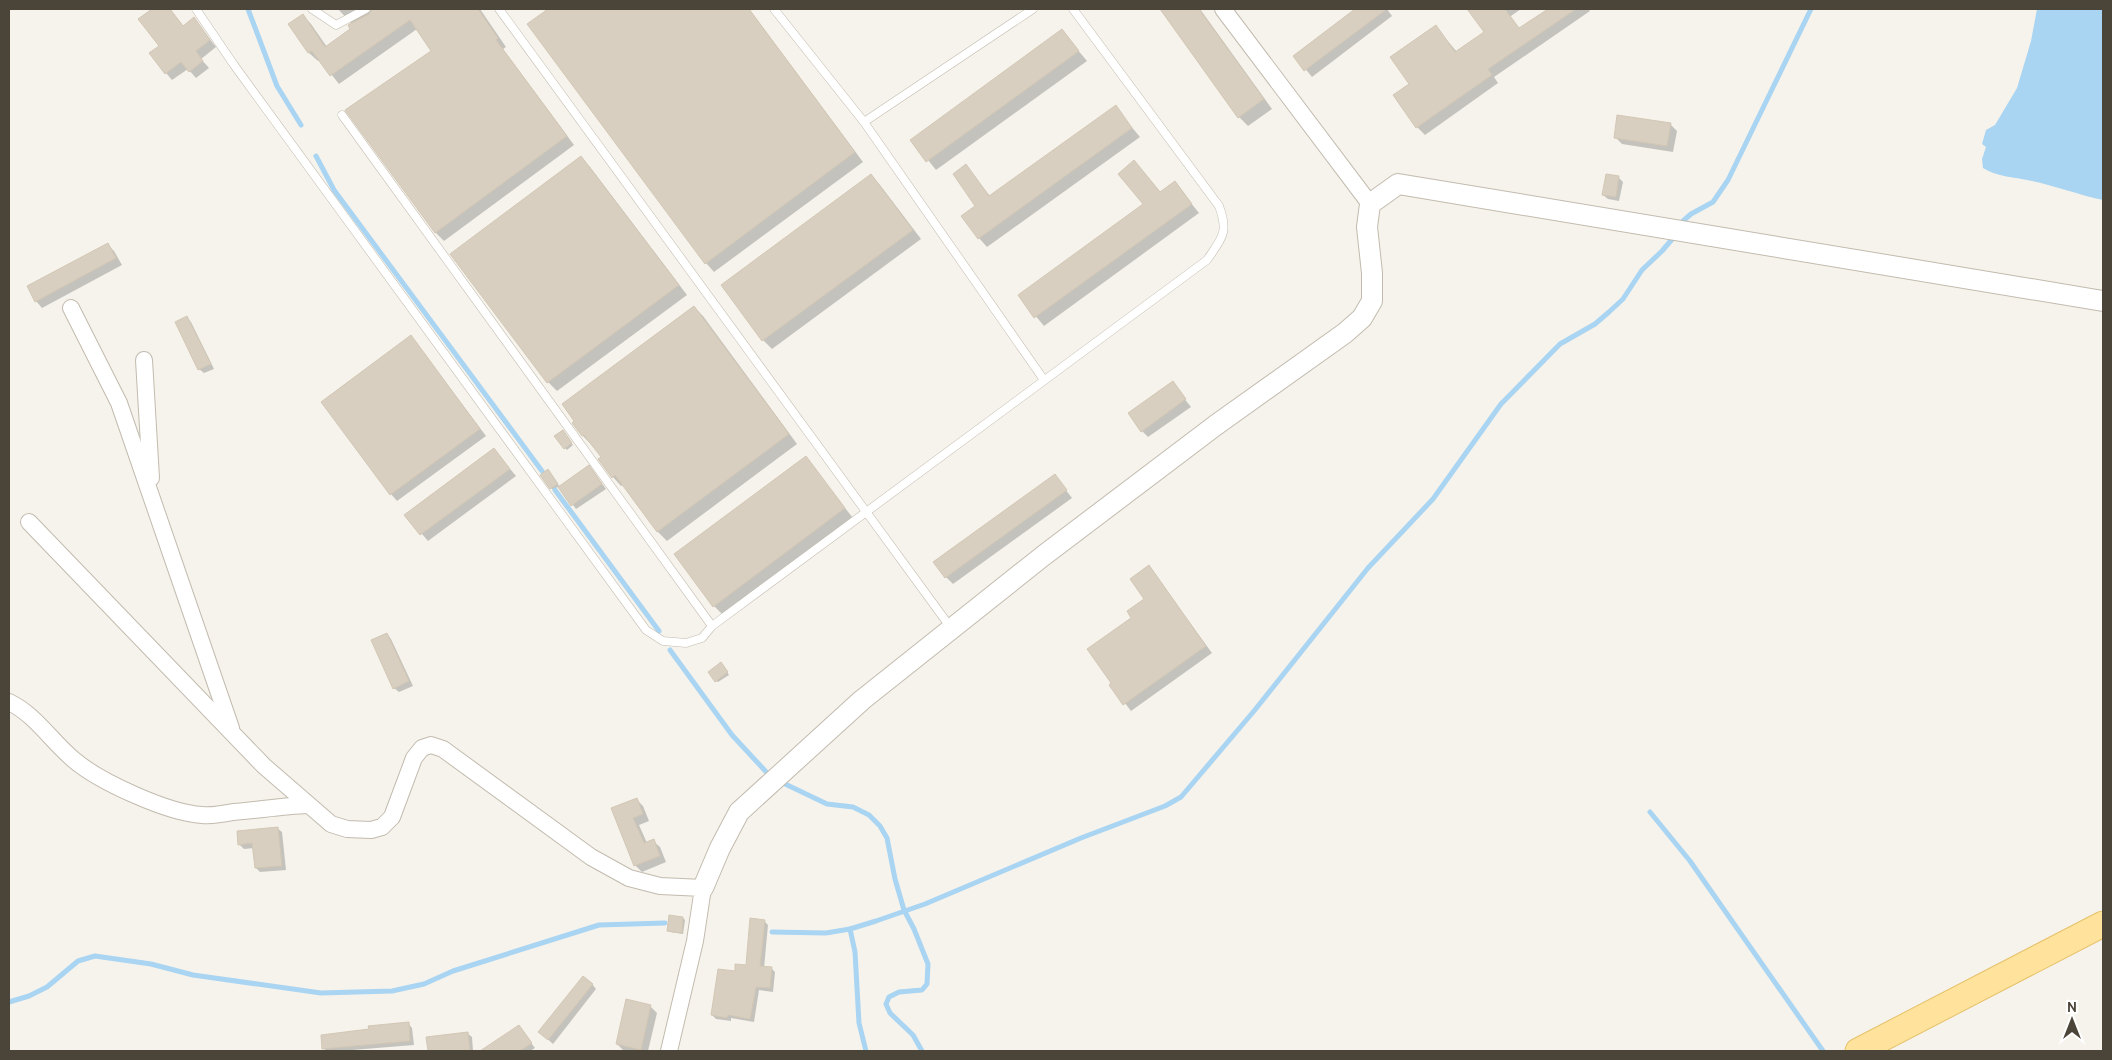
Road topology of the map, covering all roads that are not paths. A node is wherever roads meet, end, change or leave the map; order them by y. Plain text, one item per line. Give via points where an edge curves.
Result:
1 (196, 9) edge
2 (312, 9) edge
3 (366, 9) edge
4 (499, 9) edge
5 (774, 9) edge
6 (1033, 9) edge
7 (1073, 9) edge
8 (1223, 9) edge
9 (342, 115) dead end
10 (864, 122) junction
11 (1370, 204) junction
12 (2103, 301) edge
13 (71, 308) dead end
14 (144, 360) dead end
15 (1044, 380) junction
16 (152, 498) junction
17 (865, 511) junction
18 (29, 522) dead end
19 (712, 626) junction
20 (951, 628) junction
21 (9, 702) edge
22 (233, 734) junction
23 (308, 805) junction
24 (703, 888) junction
25 (2103, 924) edge
26 (669, 1051) edge
27 (1858, 1051) edge

1 - 19 lane via 646,630 663,641 686,642 702,638
2 - 3 lane via 336,25
4 - 17 lane
5 - 10 lane
6 - 10 lane
7 - 15 lane via 1219,206 1224,219 1223,237 1207,260
8 - 11 street
9 - 19 lane
10 - 15 lane
11 - 12 street via 1398,184
11 - 20 street via 1367,227 1372,301 1362,318
13 - 16 street via 119,403
14 - 16 street
15 - 17 lane
16 - 22 street
17 - 19 lane
17 - 20 lane
18 - 22 street
20 - 24 street via 862,700 739,812
21 - 23 street via 29,714 73,759 91,772 152,802 204,816
22 - 23 street
23 - 24 street via 331,824 347,829 382,827 392,816 414,758 422,748 431,745 443,749 591,858 629,878 660,886
24 - 26 street via 695,941
25 - 27 main road

